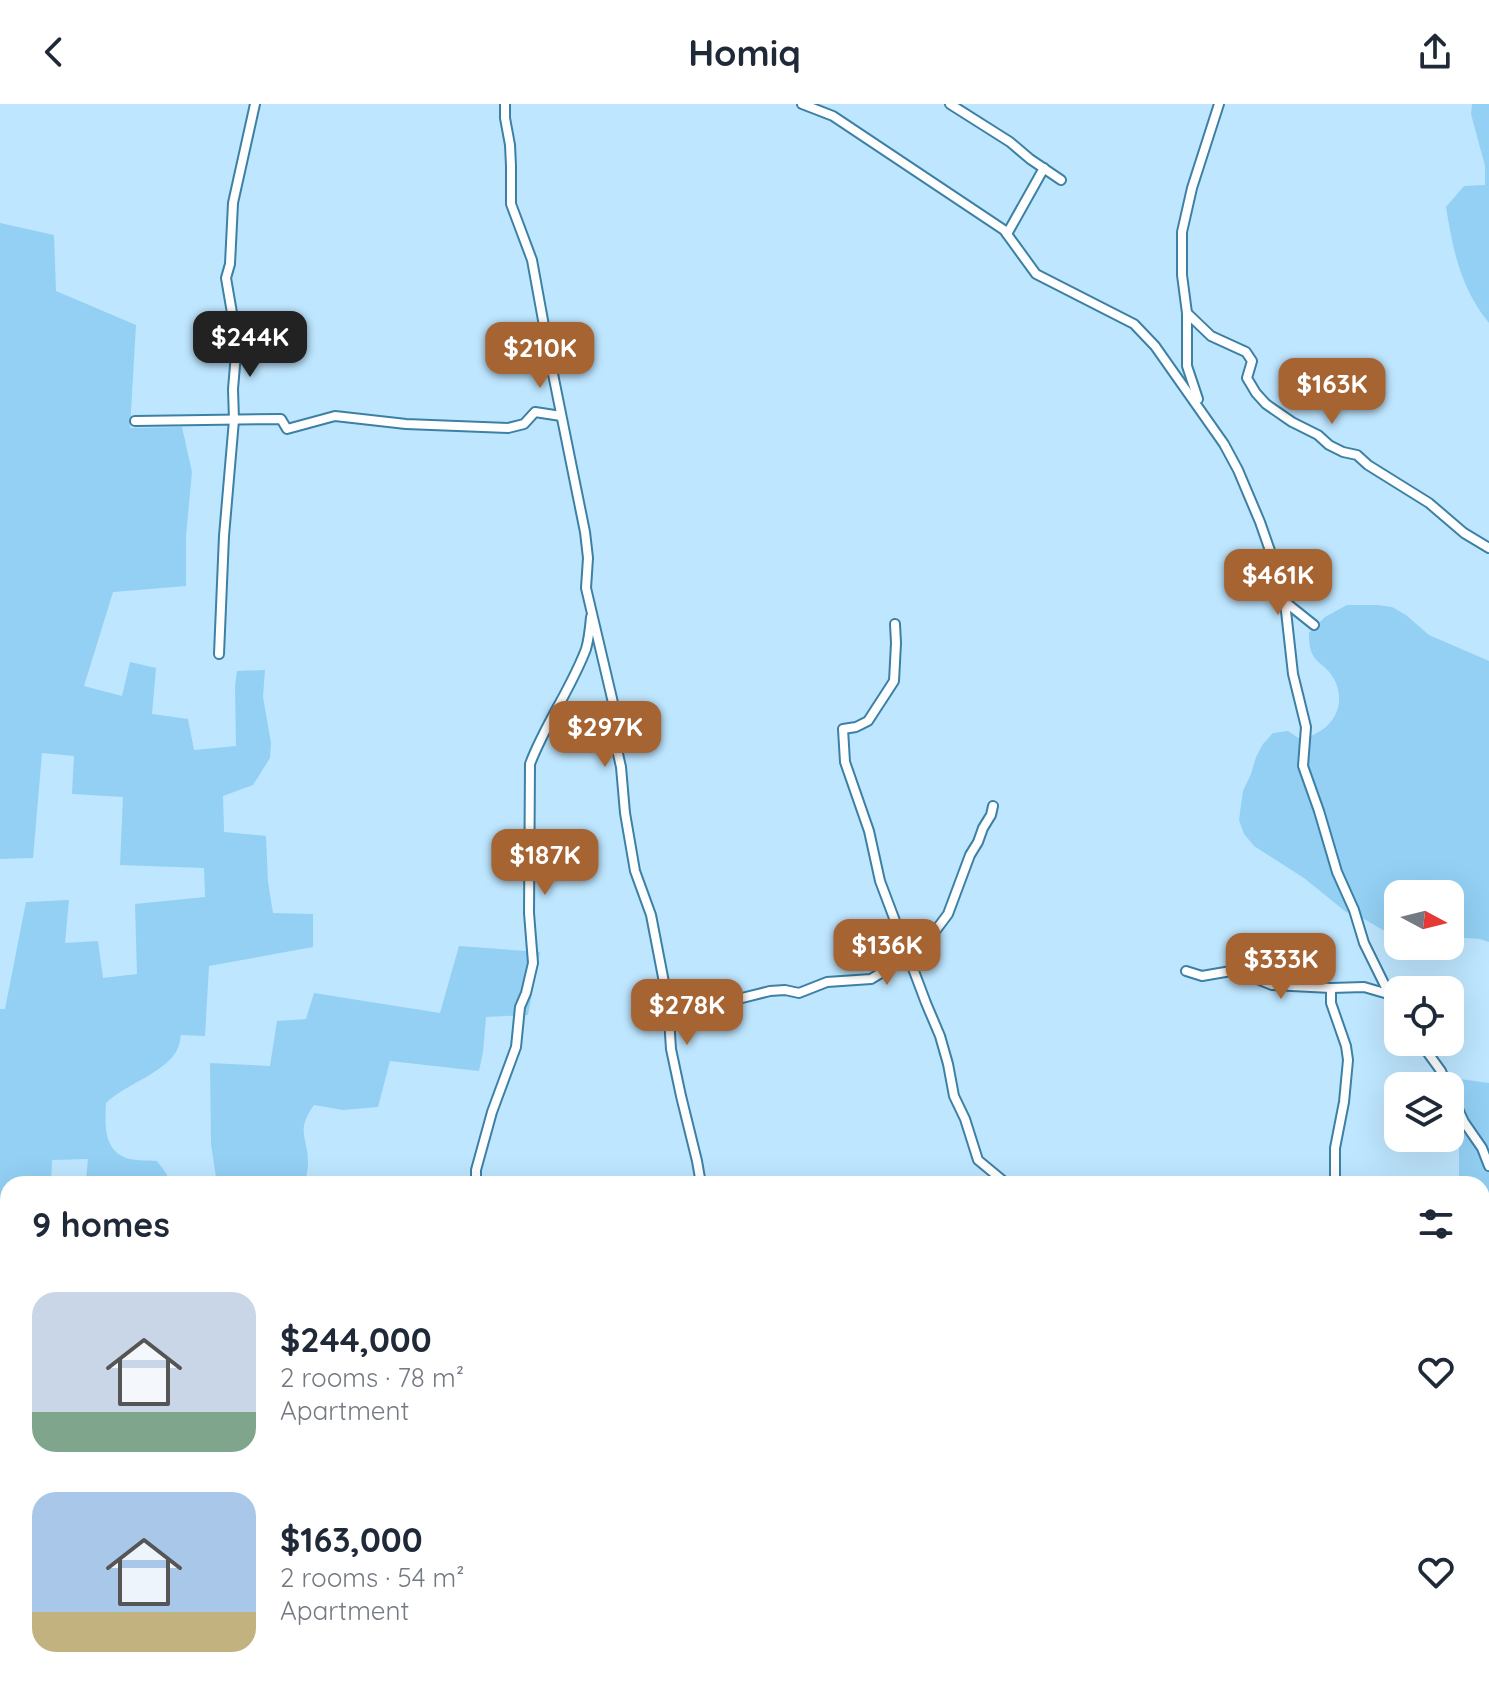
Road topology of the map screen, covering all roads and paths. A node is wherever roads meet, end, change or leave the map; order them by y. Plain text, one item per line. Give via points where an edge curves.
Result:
1 (255, 104) edge
2 (505, 104) edge
3 (802, 104) edge
4 (950, 104) edge
5 (1219, 104) edge
6 (1044, 168) junction
7 (1061, 180) dead end
8 (1007, 234) junction
9 (1187, 313) junction
10 (1202, 411) junction
11 (561, 416) junction
12 (234, 420) junction
13 (135, 421) dead end
14 (1489, 548) edge
15 (1284, 601) junction
16 (592, 613) junction
17 (895, 624) dead end
18 (1314, 625) dead end
19 (219, 654) dead end
20 (993, 806) dead end
21 (909, 956) junction
22 (1186, 971) dead end
23 (1384, 984) edge
24 (1331, 988) junction
25 (1384, 993) edge
26 (668, 1003) junction
27 (1464, 1122) edge
28 (1489, 1166) edge
29 (476, 1176) edge
30 (700, 1176) edge
31 (997, 1176) edge
32 (1335, 1176) edge

1 - 12 street via 233,203 226,278 237,342
2 - 11 street via 511,204 532,260
3 - 8 street via 833,116
4 - 6 street
5 - 9 street via 1182,232
6 - 7 street
6 - 8 street
8 - 10 street via 1036,274 1134,324
9 - 10 street via 1187,366
9 - 14 street via 1211,336 1246,352 1252,361 1247,378 1266,404 1329,445 1357,455
10 - 15 street via 1249,493
11 - 12 street via 535,412 524,424 508,428 335,416 287,429 281,419
11 - 16 street via 585,532 585,581
12 - 13 street
12 - 19 street
15 - 18 street
15 - 23 street via 1306,727 1303,766 1337,872
16 - 26 street via 614,707 635,871 651,915
16 - 29 street via 587,647 530,764 533,963 520,1007 516,1047
17 - 21 street via 894,681 868,721 843,729 845,762 880,881
20 - 21 street via 948,914
21 - 26 street via 871,979 827,982 799,993 770,991
21 - 31 street via 978,1160
22 - 24 street via 1202,976 1231,971 1272,985
24 - 25 street
24 - 32 street via 1348,1060
26 - 30 street via 671,1049
27 - 28 street

